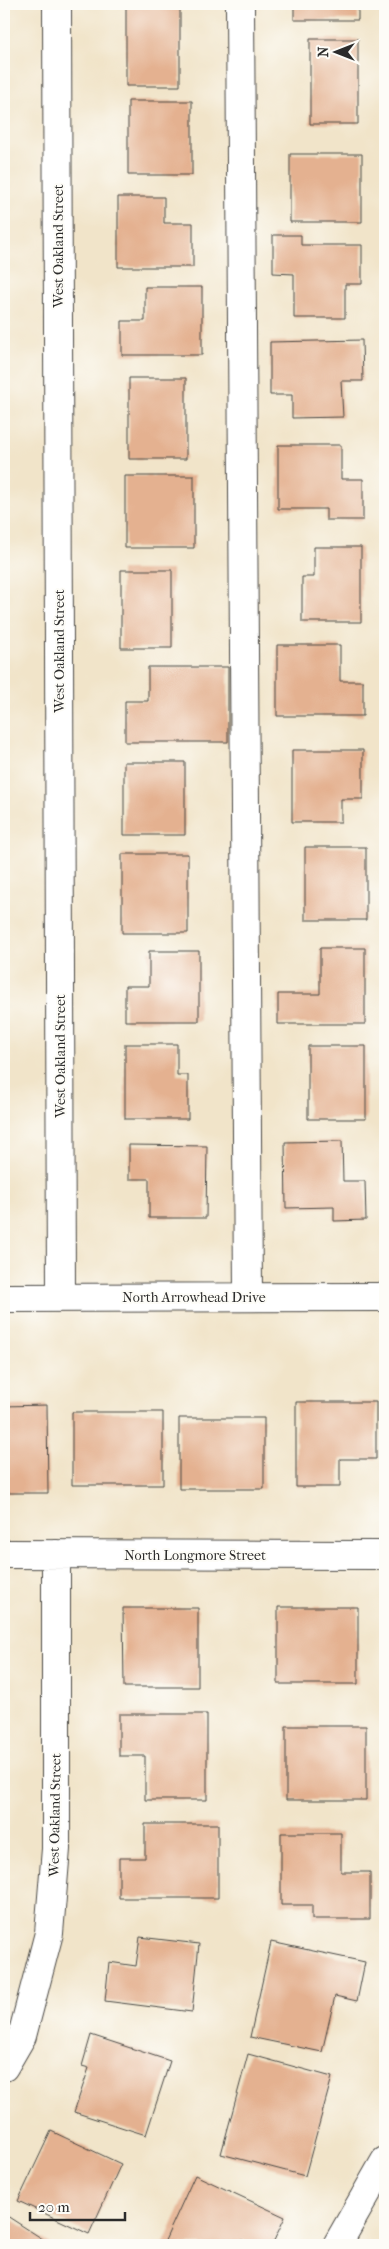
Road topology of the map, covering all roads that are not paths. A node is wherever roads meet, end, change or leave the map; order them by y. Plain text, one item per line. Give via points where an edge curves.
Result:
1 (57, 4) edge
2 (240, 4) edge
3 (248, 1297) junction
4 (385, 1297) edge
5 (4, 1298) edge
6 (61, 1298) junction
7 (4, 1554) edge
8 (56, 1554) junction
9 (385, 1555) edge
10 (4, 2067) edge
11 (385, 2161) edge
12 (337, 2245) edge

1 - 6 street, West Oakland Street
2 - 3 street
3 - 4 street, North Arrowhead Drive
3 - 6 street, North Arrowhead Drive
5 - 6 street, North Arrowhead Drive
7 - 8 street, North Longmore Street
8 - 9 street, North Longmore Street
8 - 10 street, West Oakland Street via 56,1848 49,1933 22,2036
11 - 12 street

